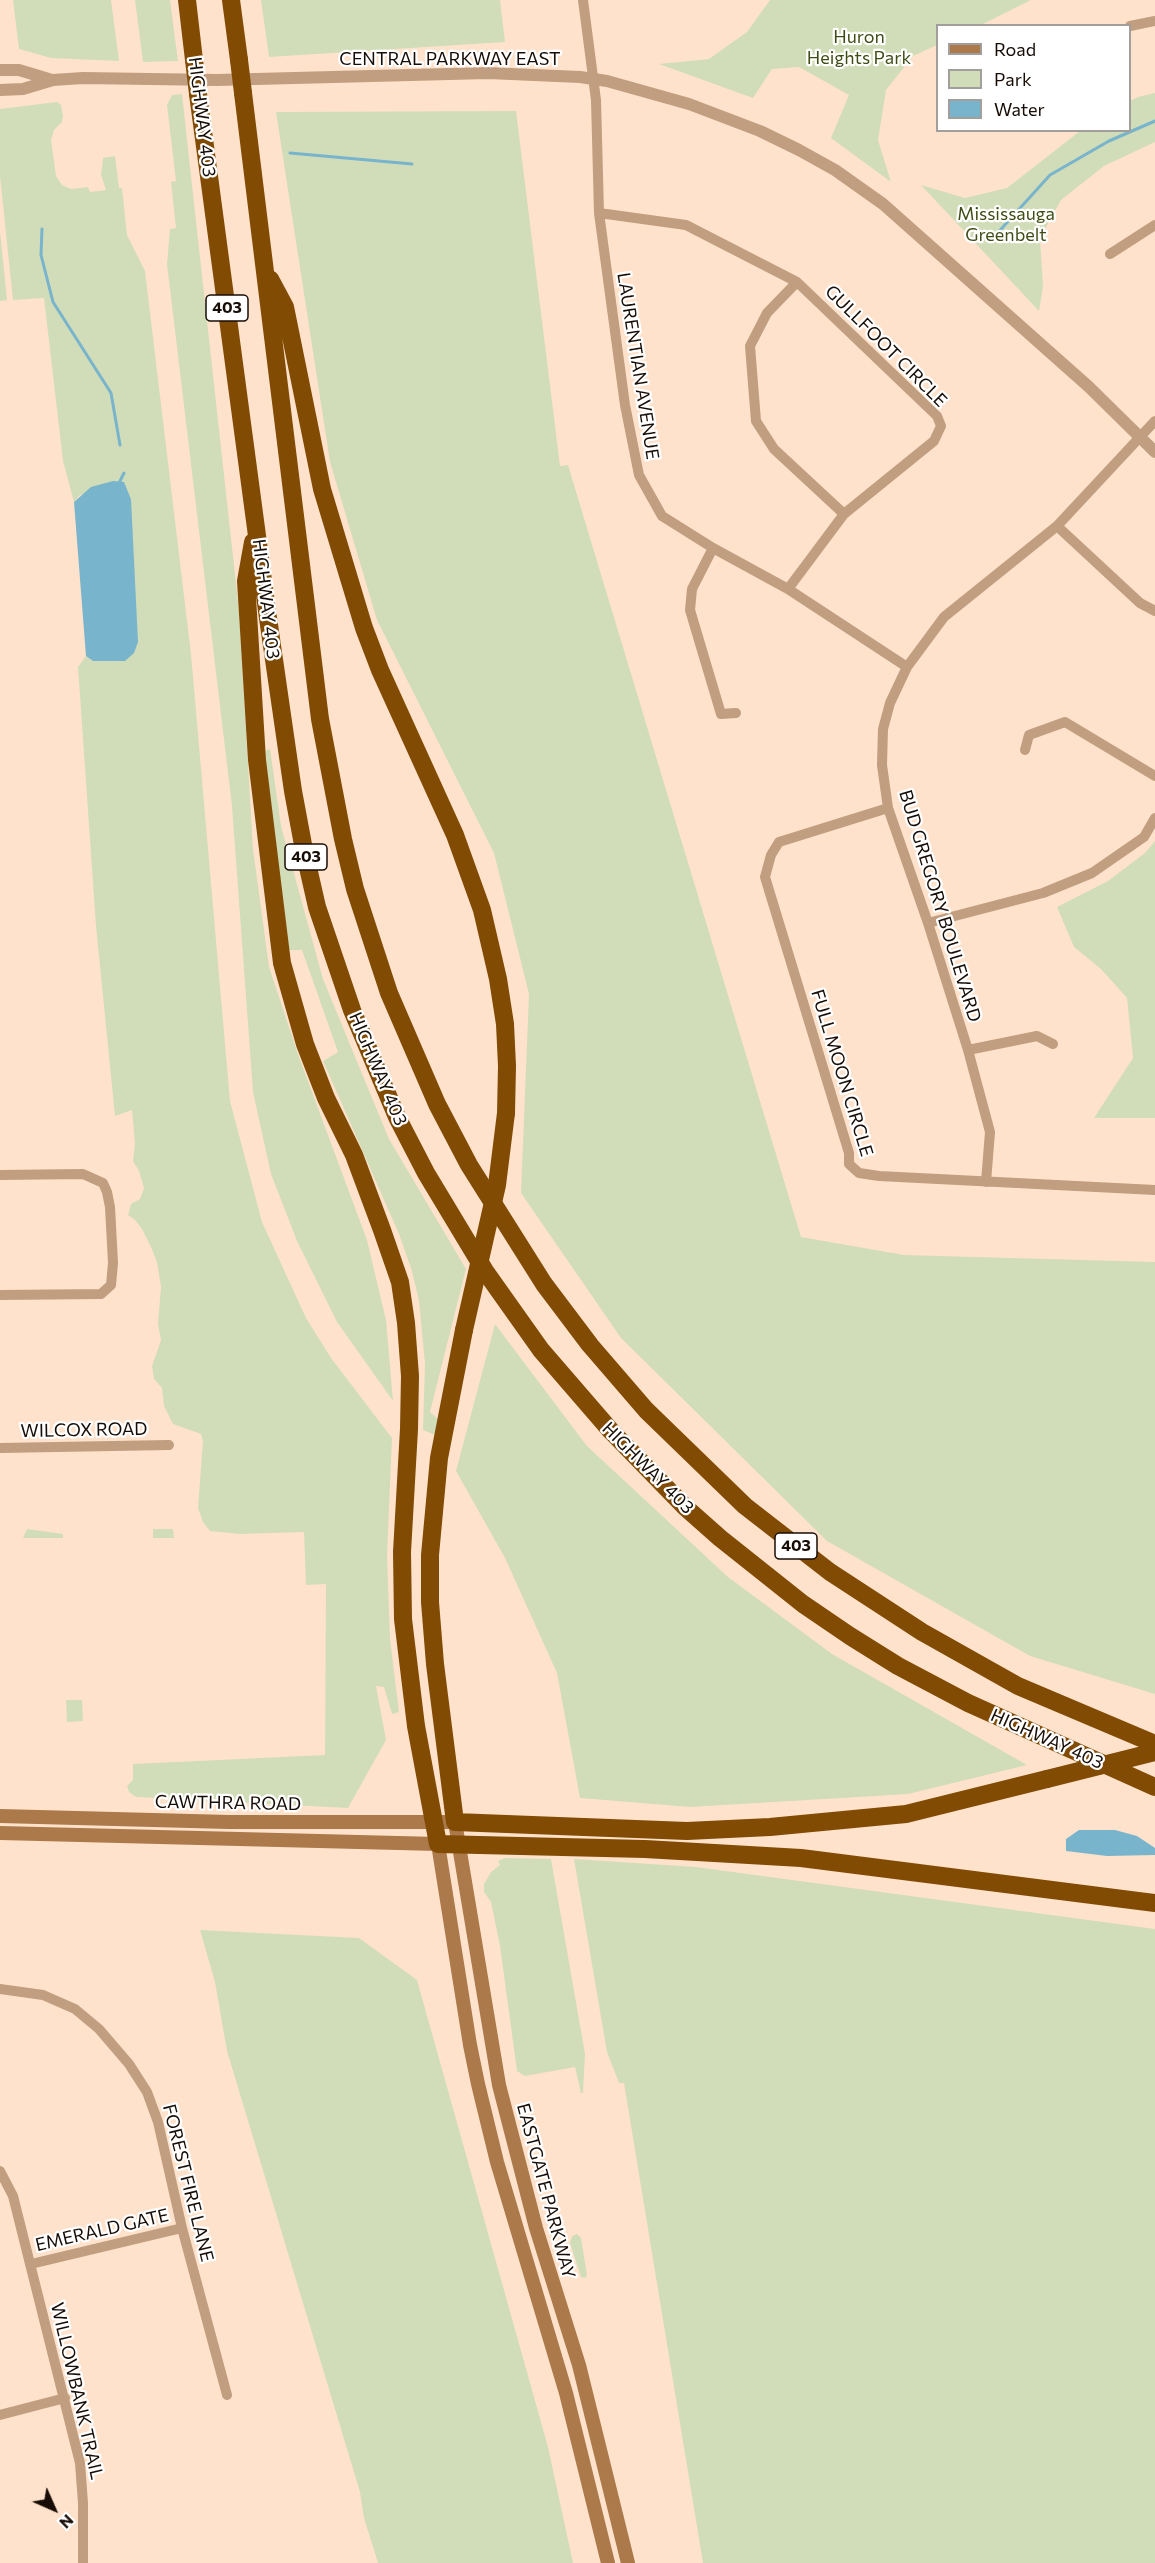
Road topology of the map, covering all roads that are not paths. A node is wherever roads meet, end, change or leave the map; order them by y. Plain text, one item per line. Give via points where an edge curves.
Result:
1 (187, 0) edge
2 (231, 0) edge
3 (584, 0) edge
4 (1155, 21) edge
5 (1131, 26) edge
6 (0, 70) edge
7 (593, 79) junction
8 (53, 80) junction
9 (0, 90) edge
10 (599, 213) junction
11 (1155, 225) edge
12 (1110, 254) dead end
13 (264, 268) junction
14 (797, 282) junction
15 (1155, 421) edge
16 (1139, 437) junction
17 (1155, 452) edge
18 (844, 514) junction
19 (256, 522) junction
20 (1057, 526) junction
21 (713, 548) junction
22 (788, 589) junction
23 (1155, 611) edge
24 (907, 667) junction
25 (736, 713) dead end
26 (1025, 750) dead end
27 (1155, 776) edge
28 (888, 808) junction
29 (1155, 818) edge
30 (928, 923) junction
31 (1053, 1044) dead end
32 (968, 1050) junction
33 (0, 1174) edge
34 (987, 1182) junction
35 (1155, 1190) edge
36 (0, 1295) edge
37 (169, 1445) dead end
38 (0, 1448) edge
39 (1155, 1744) edge
40 (1155, 1752) edge
41 (1155, 1787) edge
42 (0, 1816) edge
43 (433, 1821) junction
44 (455, 1822) junction
45 (0, 1833) edge
46 (438, 1844) junction
47 (460, 1844) junction
48 (1155, 1904) edge
49 (0, 1989) edge
50 (0, 2171) edge
51 (182, 2228) junction
52 (31, 2264) junction
53 (227, 2395) dead end
54 (65, 2398) junction
55 (0, 2415) edge
56 (83, 2563) edge
57 (608, 2563) edge
58 (628, 2563) edge

1 - 19 highway, HIGHWAY 403 / 403, bridge
2 - 13 highway, HIGHWAY 403 / 403, bridge
3 - 7 street, LAURENTIAN AVENUE
4 - 5 street
6 - 8 street, CENTRAL PARKWAY EAST via 19,70
7 - 8 street, CENTRAL PARKWAY EAST via 488,73 251,80
7 - 10 street, LAURENTIAN AVENUE
7 - 16 street, CENTRAL PARKWAY EAST via 689,104 760,131 835,170 883,204 1089,387
8 - 9 street, CENTRAL PARKWAY EAST via 23,89
10 - 14 street, GULLFOOT CIRCLE via 686,225
10 - 21 street, LAURENTIAN AVENUE via 625,405 639,475 662,516
11 - 12 street
13 - 39 highway, HIGHWAY 403 / 403 via 320,719 343,839 389,993 437,1104 486,1195 544,1284 609,1368 678,1443 760,1518 857,1592 951,1649 1018,1686
13 - 44 highway, bridge via 285,307 322,489 364,628 454,835 482,910 505,1024 506,1113 497,1185 440,1458 430,1555 435,1664
14 - 18 street via 767,313 750,346 756,422 774,449
14 - 18 street, GULLFOOT CIRCLE via 937,416 941,426 934,441
15 - 16 street, BUD GREGORY BOULEVARD
16 - 17 street, CENTRAL PARKWAY EAST
16 - 20 street, BUD GREGORY BOULEVARD
18 - 22 street, GULLFOOT CIRCLE
19 - 41 highway, HIGHWAY 403 / 403 via 293,791 317,907 352,1010 397,1117 456,1226 511,1309 574,1391 646,1468 720,1538 803,1604 879,1654 968,1703
19 - 43 highway via 246,592 259,793 282,963 305,1044 354,1155 400,1282 406,1323 410,1376 403,1618
20 - 23 street via 1140,603
20 - 24 street, BUD GREGORY BOULEVARD via 944,617
21 - 22 street, LAURENTIAN AVENUE
21 - 25 street via 692,589 690,610 721,714
22 - 24 street, LAURENTIAN AVENUE
24 - 28 street, BUD GREGORY BOULEVARD via 883,729 882,765
26 - 27 street via 1029,735 1065,722
28 - 30 street, BUD GREGORY BOULEVARD
28 - 34 street, FULL MOON CIRCLE via 779,842 765,877 849,1153 849,1164 859,1173 879,1176
29 - 30 street via 1144,837 1092,873 1042,893
30 - 32 street, BUD GREGORY BOULEVARD
31 - 32 street via 1037,1036
32 - 34 street, BUD GREGORY BOULEVARD via 990,1132
33 - 36 street via 83,1174 103,1183 110,1207 113,1263 111,1285 101,1294
34 - 35 street, FULL MOON CIRCLE
37 - 38 street, WILCOX ROAD
40 - 44 highway, bridge via 906,1814 687,1831
42 - 43 main road, CAWTHRA ROAD via 229,1822
43 - 44 main road, CAWTHRA ROAD
43 - 46 highway
44 - 47 main road, EASTGATE PARKWAY
45 - 46 main road, CAWTHRA ROAD
46 - 47 highway
46 - 57 main road, EASTGATE PARKWAY via 478,2084 497,2162 566,2393
47 - 48 highway via 801,1858
47 - 58 main road, EASTGATE PARKWAY via 499,2085 536,2228 579,2365
49 - 51 street, FOREST FIRE LANE via 43,1995 75,2009 99,2029 129,2064 147,2092 158,2122
50 - 52 street via 13,2196
51 - 52 street, EMERALD GATE
51 - 53 street, FOREST FIRE LANE
52 - 54 street, WILLOWBANK TRAIL
54 - 55 street
54 - 56 street, WILLOWBANK TRAIL via 83,2482

